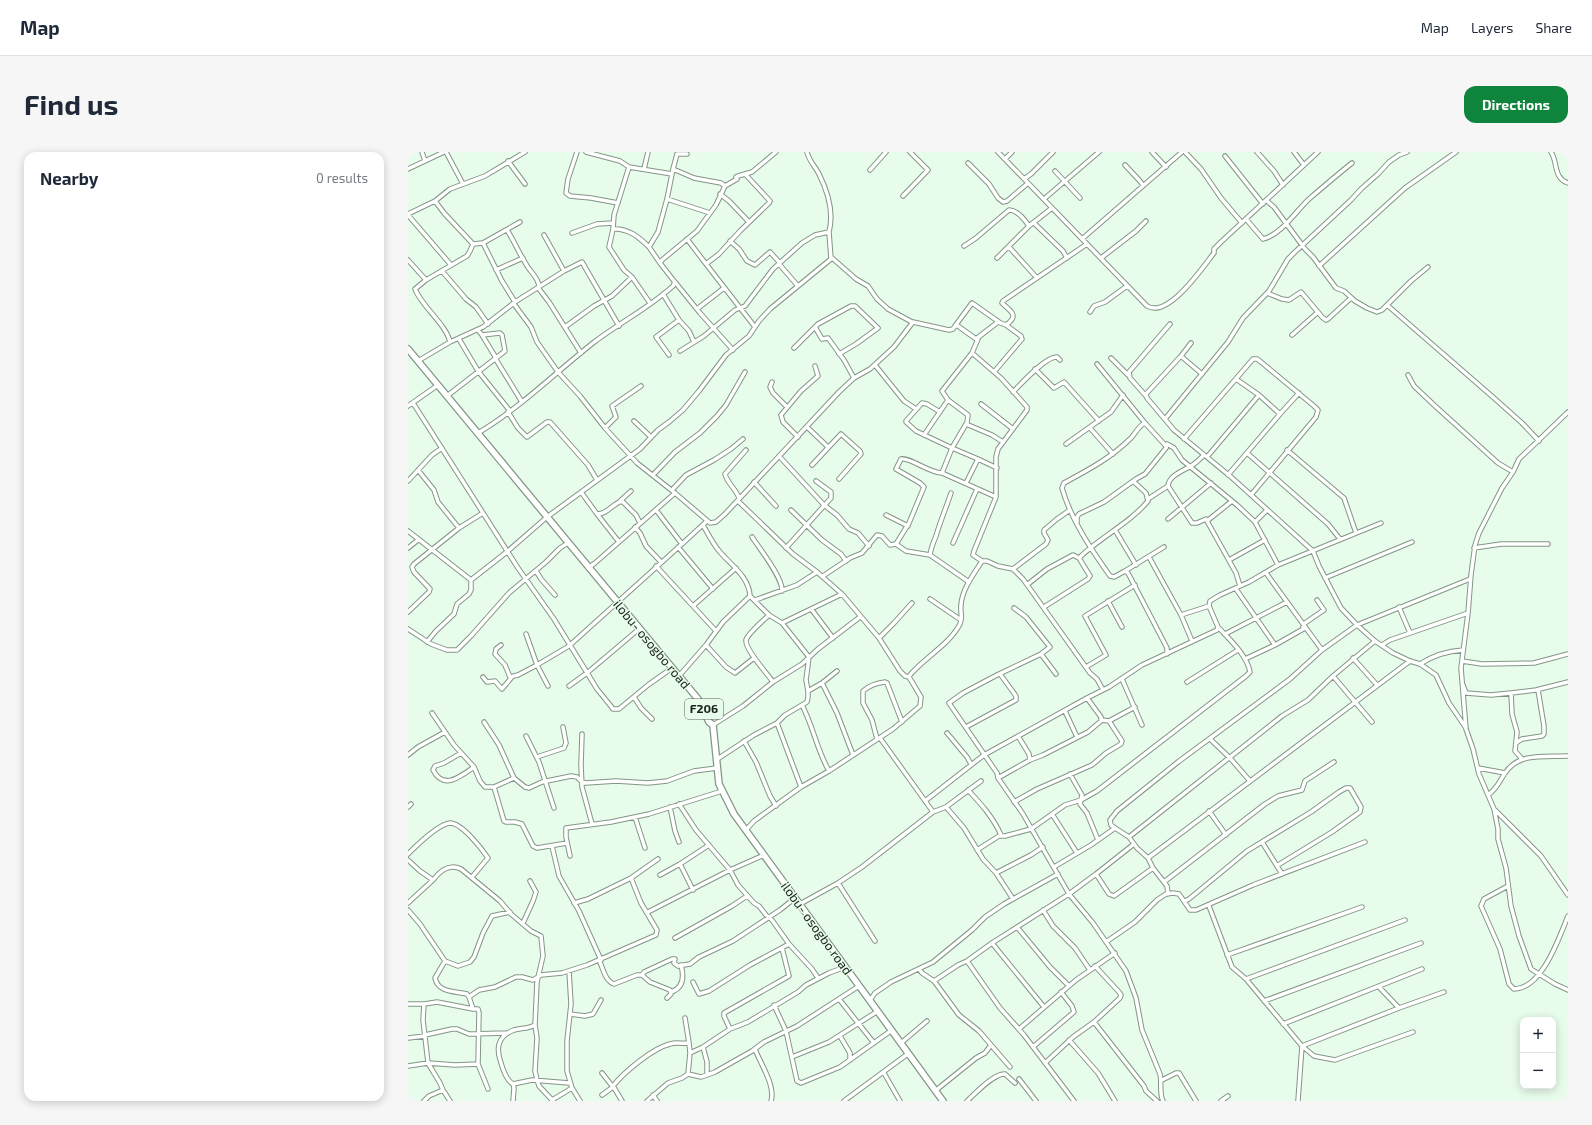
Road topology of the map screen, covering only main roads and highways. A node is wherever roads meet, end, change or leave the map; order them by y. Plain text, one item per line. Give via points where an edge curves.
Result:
1 (408, 349) edge
2 (943, 1101) edge

1 - 2 main road, ilobu- osogbo road / F206 via 698,699 713,725 719,784 734,814

